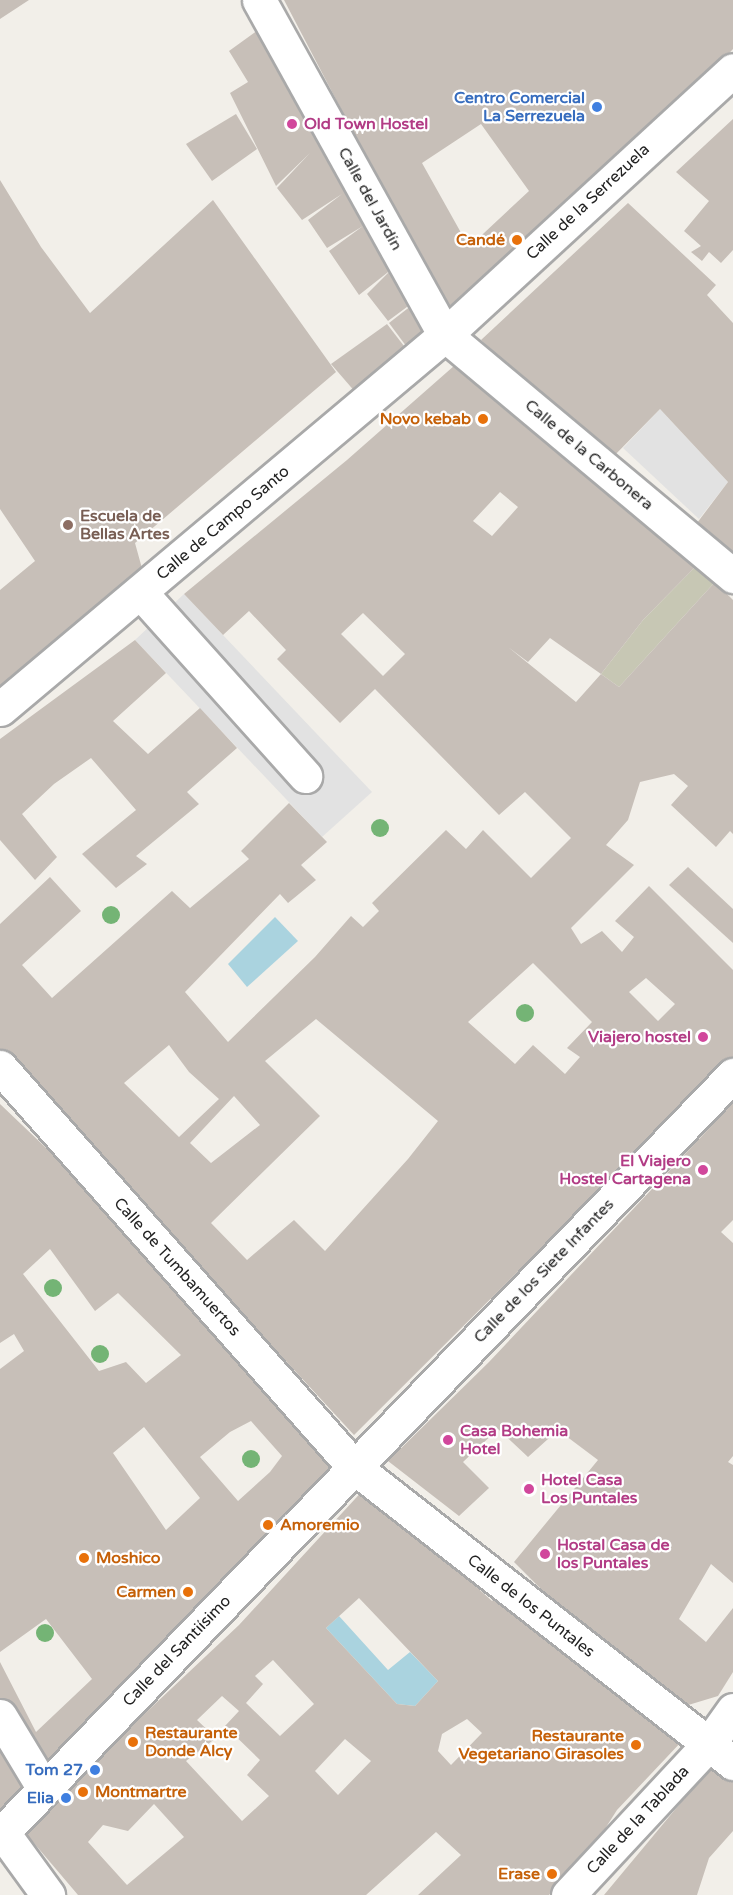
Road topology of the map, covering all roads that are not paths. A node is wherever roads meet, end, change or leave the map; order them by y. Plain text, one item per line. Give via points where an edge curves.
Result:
1 (260, 0) edge
2 (733, 70) edge
3 (445, 335) junction
4 (733, 576) edge
5 (141, 593) junction
6 (0, 709) edge
7 (305, 776) dead end
8 (0, 1067) edge
9 (733, 1076) edge
10 (354, 1467) junction
11 (733, 1710) edge
12 (0, 1716) edge
13 (721, 1754) edge
14 (44, 1790) junction
15 (1, 1834) edge
16 (48, 1895) edge
17 (568, 1895) edge

1 - 3 street, Calle del Jardín
2 - 3 street, Calle de la Serrezuela
3 - 4 street, Calle de la Carbonera
3 - 5 street, Calle de Campo Santo
5 - 6 street, Calle de Campo Santo
5 - 7 street
8 - 10 street, Calle de Tumbamuertos
9 - 10 street, Calle de los Siete Infantes
10 - 13 street, Calle de los Puntales
10 - 14 street, Calle del Santiísimo
11 - 13 street, Calle de la Tablada
12 - 14 street
13 - 17 street, Calle de la Tablada
14 - 15 street, Calle del Santiísimo
15 - 16 street

